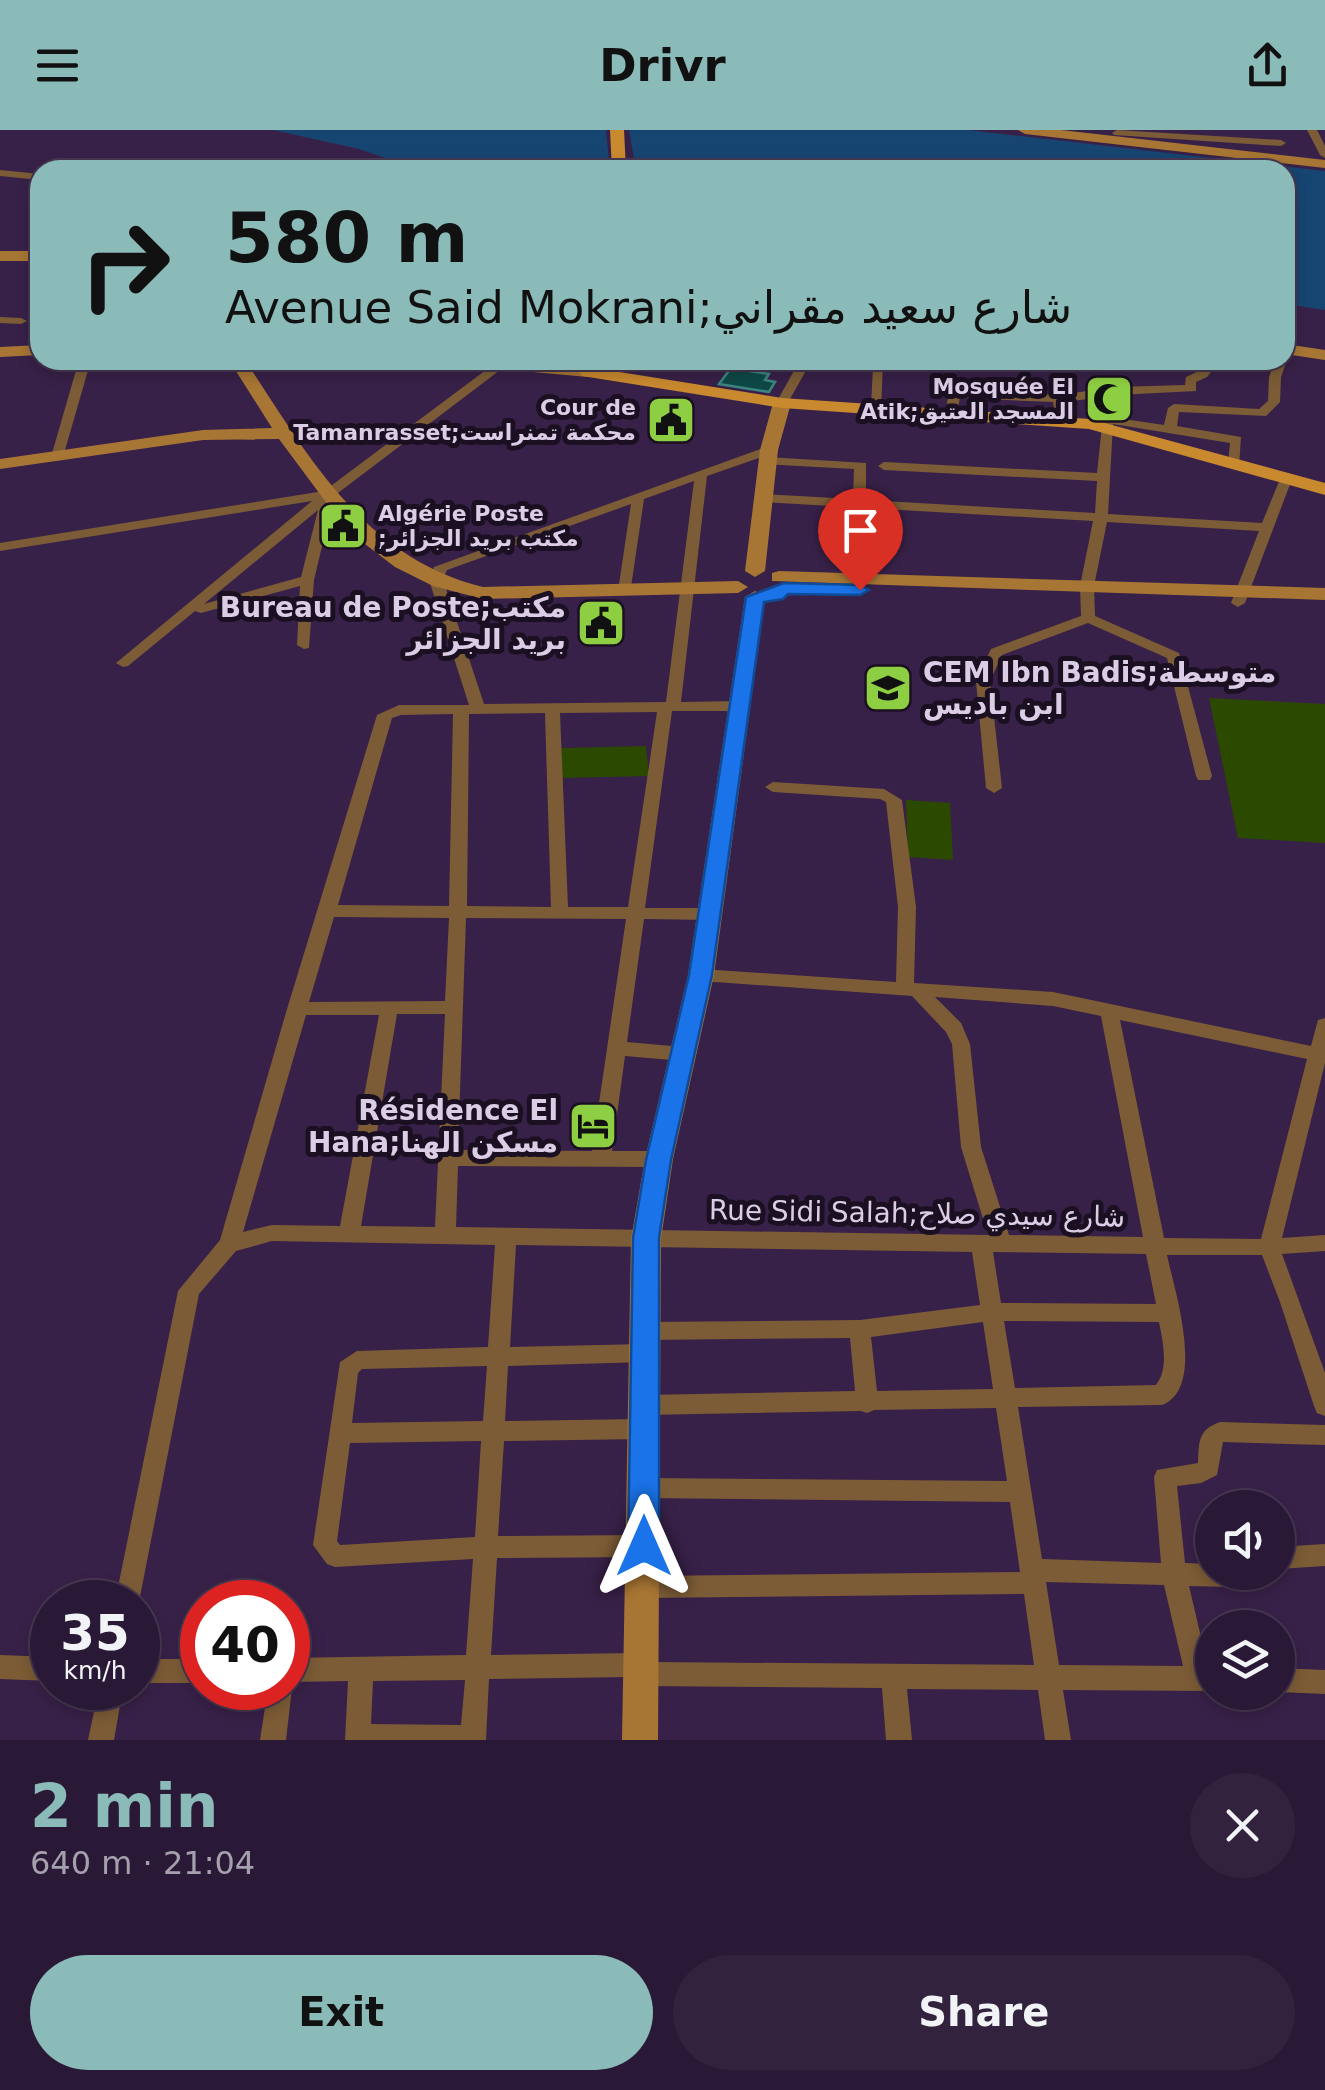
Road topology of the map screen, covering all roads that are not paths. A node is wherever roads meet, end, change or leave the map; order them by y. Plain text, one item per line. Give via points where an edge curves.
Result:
1 (617, 130) edge
2 (1025, 130) edge
3 (1275, 130) edge
4 (1312, 130) edge
5 (1117, 134) edge
6 (1175, 137) edge
7 (1281, 143) junction
8 (1324, 150) edge
9 (1288, 159) junction
10 (619, 160) edge
11 (1325, 164) edge
12 (0, 173) edge
13 (30, 176) edge
14 (30, 254) edge
15 (0, 256) edge
16 (0, 320) edge
17 (20, 321) dead end
18 (30, 350) edge
19 (1295, 350) edge
20 (0, 352) edge
21 (1325, 355) edge
22 (82, 370) edge
23 (244, 370) edge
24 (494, 370) edge
25 (618, 370) edge
26 (800, 370) edge
27 (878, 370) edge
28 (1206, 370) edge
29 (1277, 370) edge
30 (1158, 390) junction
31 (1058, 399) junction
32 (782, 403) junction
33 (876, 408) junction
34 (952, 413) junction
35 (1063, 422) junction
36 (1146, 424) junction
37 (1107, 426) junction
38 (1170, 428) junction
39 (285, 433) junction
40 (768, 456) junction
41 (57, 457) junction
42 (0, 464) edge
43 (1234, 464) junction
44 (884, 466) dead end
45 (701, 475) junction
46 (1103, 477) junction
47 (1286, 479) junction
48 (1325, 489) edge
49 (328, 495) junction
50 (638, 498) junction
51 (761, 498) junction
52 (859, 504) junction
53 (1102, 517) junction
54 (1267, 527) junction
55 (0, 547) edge
56 (307, 580) junction
57 (436, 580) junction
58 (749, 585) junction
59 (689, 589) junction
60 (625, 590) junction
61 (1088, 591) junction
62 (1325, 594) edge
63 (1240, 597) junction
64 (1325, 605) edge
65 (195, 606) junction
66 (1088, 618) junction
67 (304, 645) dead end
68 (122, 663) dead end
69 (669, 706) junction
70 (738, 706) junction
71 (552, 708) junction
72 (469, 709) junction
73 (1204, 776) dead end
74 (773, 787) dead end
75 (994, 788) dead end
76 (325, 911) junction
77 (458, 912) junction
78 (560, 912) junction
79 (635, 913) junction
80 (710, 914) junction
81 (700, 975) junction
82 (911, 990) junction
83 (455, 1007) junction
84 (389, 1008) junction
85 (296, 1009) junction
86 (1109, 1011) junction
87 (1325, 1026) edge
88 (618, 1048) junction
89 (683, 1054) junction
90 (1318, 1054) junction
91 (450, 1158) junction
92 (601, 1159) junction
93 (658, 1160) junction
94 (348, 1234) junction
95 (445, 1236) junction
96 (506, 1237) junction
97 (646, 1238) junction
98 (991, 1243) junction
99 (1325, 1243) edge
100 (229, 1244) junction
101 (1152, 1246) junction
102 (1269, 1247) junction
103 (992, 1312) junction
104 (1168, 1313) junction
105 (860, 1329) junction
106 (645, 1342) junction
107 (497, 1355) junction
108 (1005, 1401) junction
109 (867, 1403) junction
110 (1325, 1406) edge
111 (643, 1417) junction
112 (496, 1432) junction
113 (341, 1434) junction
114 (1325, 1435) edge
115 (643, 1488) junction
116 (1020, 1492) junction
117 (644, 1546) junction
118 (487, 1547) junction
119 (1325, 1555) edge
120 (1295, 1557) edge
121 (1174, 1574) junction
122 (1195, 1575) edge
123 (1032, 1577) junction
124 (131, 1580) edge
125 (642, 1587) junction
126 (1195, 1645) edge
127 (476, 1669) junction
128 (310, 1670) edge
129 (361, 1670) junction
130 (641, 1670) junction
131 (30, 1671) edge
132 (2, 1674) edge
133 (893, 1675) junction
134 (1048, 1676) junction
135 (1195, 1679) edge
136 (1295, 1681) edge
137 (1325, 1682) edge
138 (107, 1710) edge
139 (277, 1710) edge
140 (358, 1738) edge
141 (474, 1739) edge
142 (102, 1740) edge
143 (273, 1740) edge
144 (640, 1740) edge
145 (899, 1740) edge
146 (1058, 1740) edge

1 - 10 main road
2 - 5 street
3 - 7 street
4 - 8 street
5 - 6 street
6 - 7 street
6 - 9 street
7 - 9 street
9 - 11 street
12 - 13 street
14 - 15 street
16 - 17 street
18 - 20 street
19 - 21 street
22 - 41 street
23 - 39 street
24 - 49 street
25 - 32 main road
26 - 32 street
27 - 33 street
28 - 30 street via 1190,380 1192,388
29 - 38 street via 1274,402 1262,413 1174,408
30 - 31 street
30 - 36 street
31 - 34 street via 954,394
31 - 35 street
32 - 33 main road
32 - 40 street
33 - 34 main road
34 - 35 main road
35 - 37 main road
36 - 37 street via 1107,420
36 - 38 street
37 - 43 main road
37 - 46 street
38 - 43 street via 1237,440
39 - 41 street via 203,435
39 - 49 street
40 - 45 street
40 - 51 street
40 - 52 street via 860,466
41 - 42 street
43 - 47 main road
44 - 46 street
45 - 50 street
45 - 59 street
46 - 53 street
47 - 48 main road
47 - 54 street
49 - 55 street
49 - 56 street
49 - 57 street via 400,565
49 - 65 street
50 - 57 street via 441,567
50 - 60 street
51 - 52 street
51 - 58 street
52 - 53 street
53 - 54 street
53 - 61 street
54 - 63 street
56 - 65 street via 201,610
56 - 67 street
57 - 60 street via 483,593
57 - 72 street
58 - 59 street
58 - 61 street
58 - 70 street
59 - 60 street
59 - 69 street
61 - 63 street
61 - 66 street
62 - 63 street
63 - 64 street
65 - 68 street
66 - 73 street via 1174,656
66 - 75 street via 996,652 983,680
69 - 70 street
69 - 71 street
69 - 79 street
70 - 80 street
71 - 72 street
71 - 78 street
72 - 76 street via 385,716
72 - 77 street
74 - 82 street via 894,800
76 - 77 street
76 - 85 street
77 - 78 street
77 - 83 street
78 - 79 street
79 - 80 street
79 - 88 street
80 - 81 street
81 - 82 street
81 - 89 street
82 - 86 street via 1054,999
82 - 98 street via 954,1028 961,1044 971,1148
83 - 84 street
83 - 91 street
84 - 85 street
84 - 94 street
85 - 100 street
86 - 90 street
86 - 101 street
87 - 90 street
88 - 89 street
88 - 92 street
89 - 93 street
90 - 102 street
91 - 92 street
91 - 95 street
92 - 93 street
93 - 97 street
94 - 95 street, Rue Sidi Salah;شارع سيدي صلاح
94 - 100 street, Rue Sidi Salah;شارع سيدي صلاح via 272,1234
95 - 96 street, Rue Sidi Salah;شارع سيدي صلاح
96 - 97 street, Rue Sidi Salah;شارع سيدي صلاح
96 - 107 street
97 - 98 street, Rue Sidi Salah;شارع سيدي صلاح
97 - 106 street
98 - 101 street, Rue Sidi Salah;شارع سيدي صلاح
98 - 103 street
99 - 102 street, Rue Sidi Salah;شارع سيدي صلاح
100 - 124 street via 188,1290
101 - 102 street, Rue Sidi Salah;شارع سيدي صلاح
101 - 104 street
102 - 110 street
103 - 104 street
103 - 105 street
103 - 108 street
104 - 108 street via 1174,1378 1162,1395
105 - 106 street
105 - 109 street
106 - 107 street
106 - 111 street
107 - 112 street
107 - 113 street via 357,1360 348,1369
108 - 109 street
108 - 116 street
109 - 111 street
111 - 112 street
111 - 115 street
112 - 113 street
112 - 118 street
113 - 118 street via 325,1534 335,1556
114 - 121 street via 1220,1432 1211,1437 1209,1468 1165,1477
115 - 116 street
115 - 117 street
116 - 123 street
117 - 118 street
117 - 125 street
118 - 127 street
119 - 120 street
121 - 122 street
121 - 123 street
121 - 126 street
123 - 125 street
123 - 134 street
125 - 130 street
127 - 129 street
127 - 130 street
127 - 141 street
128 - 129 street
129 - 140 street
130 - 133 street
130 - 144 street
131 - 132 street
133 - 134 street
133 - 145 street
134 - 135 street
134 - 146 street
136 - 137 street
138 - 142 street
139 - 143 street
140 - 141 street

